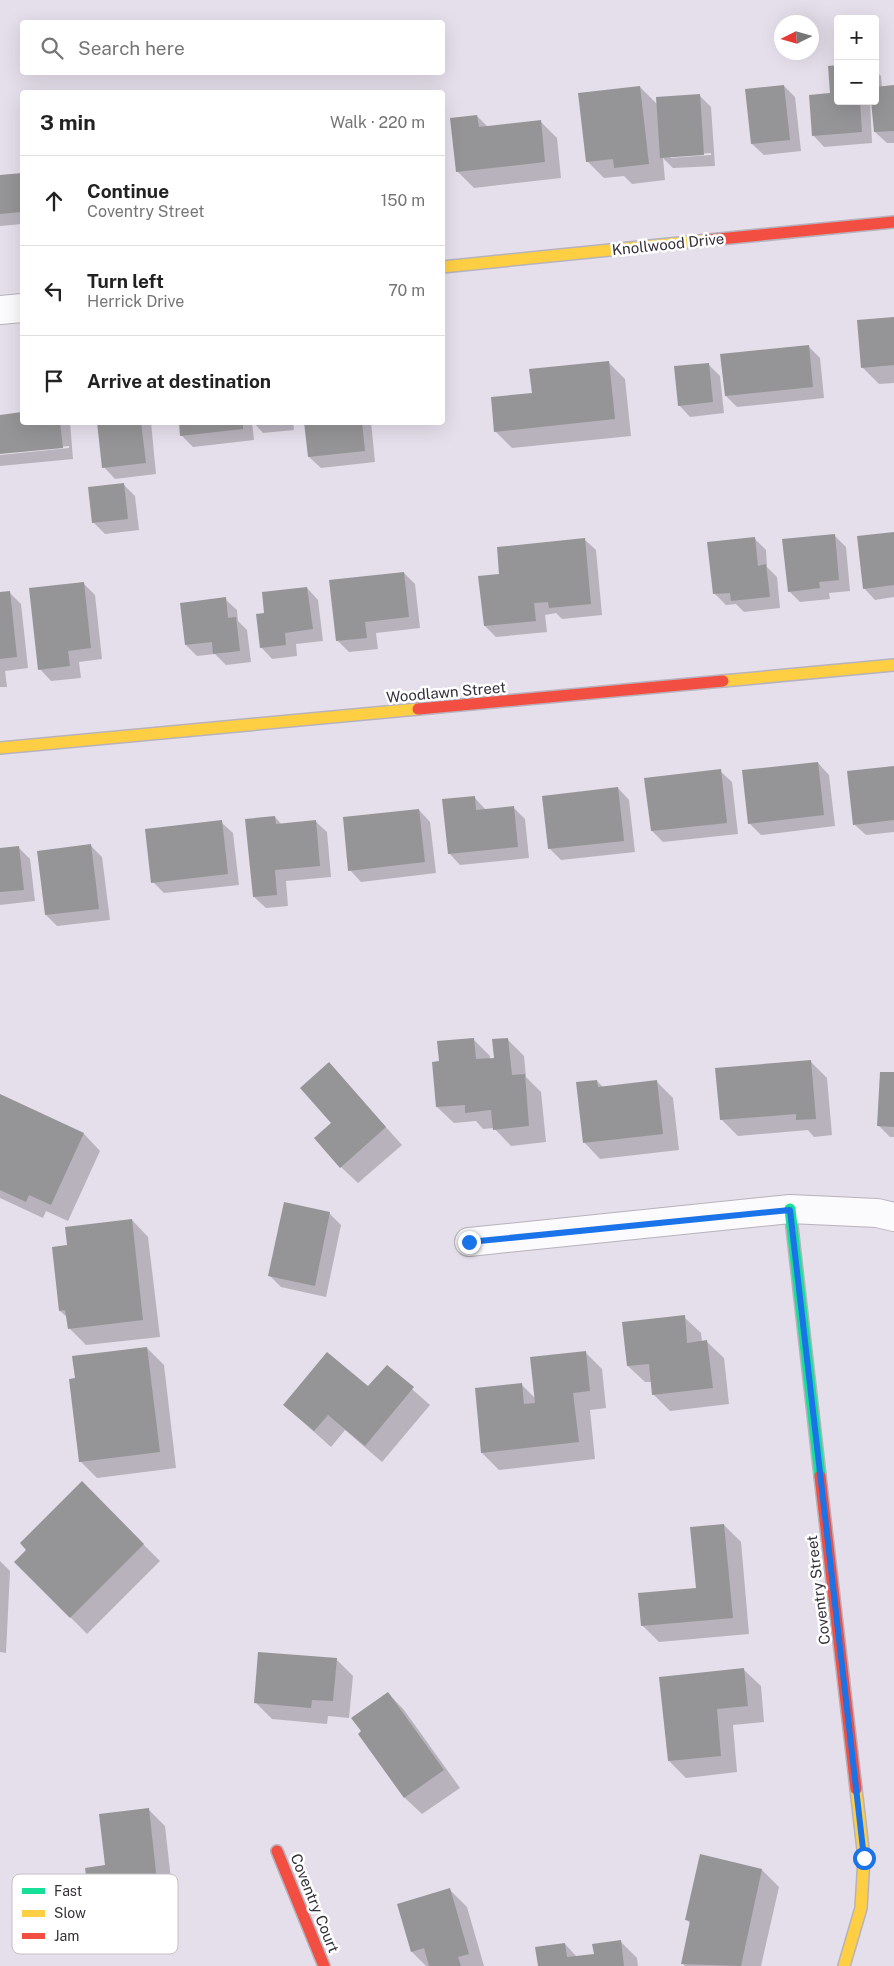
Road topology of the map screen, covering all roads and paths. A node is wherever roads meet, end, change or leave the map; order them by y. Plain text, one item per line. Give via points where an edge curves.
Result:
1 (894, 222) edge
2 (445, 267) edge
3 (20, 308) edge
4 (0, 310) edge
5 (894, 665) edge
6 (0, 748) edge
7 (790, 1210) junction
8 (894, 1217) edge
9 (469, 1242) dead end
10 (277, 1851) dead end
11 (324, 1966) edge
12 (844, 1966) edge

1 - 2 street, Knollwood Drive
3 - 4 street
5 - 6 street, Woodlawn Street
7 - 8 street via 877,1213
7 - 9 street
7 - 12 street, Coventry Street via 864,1858 861,1908
10 - 11 street, Coventry Court

